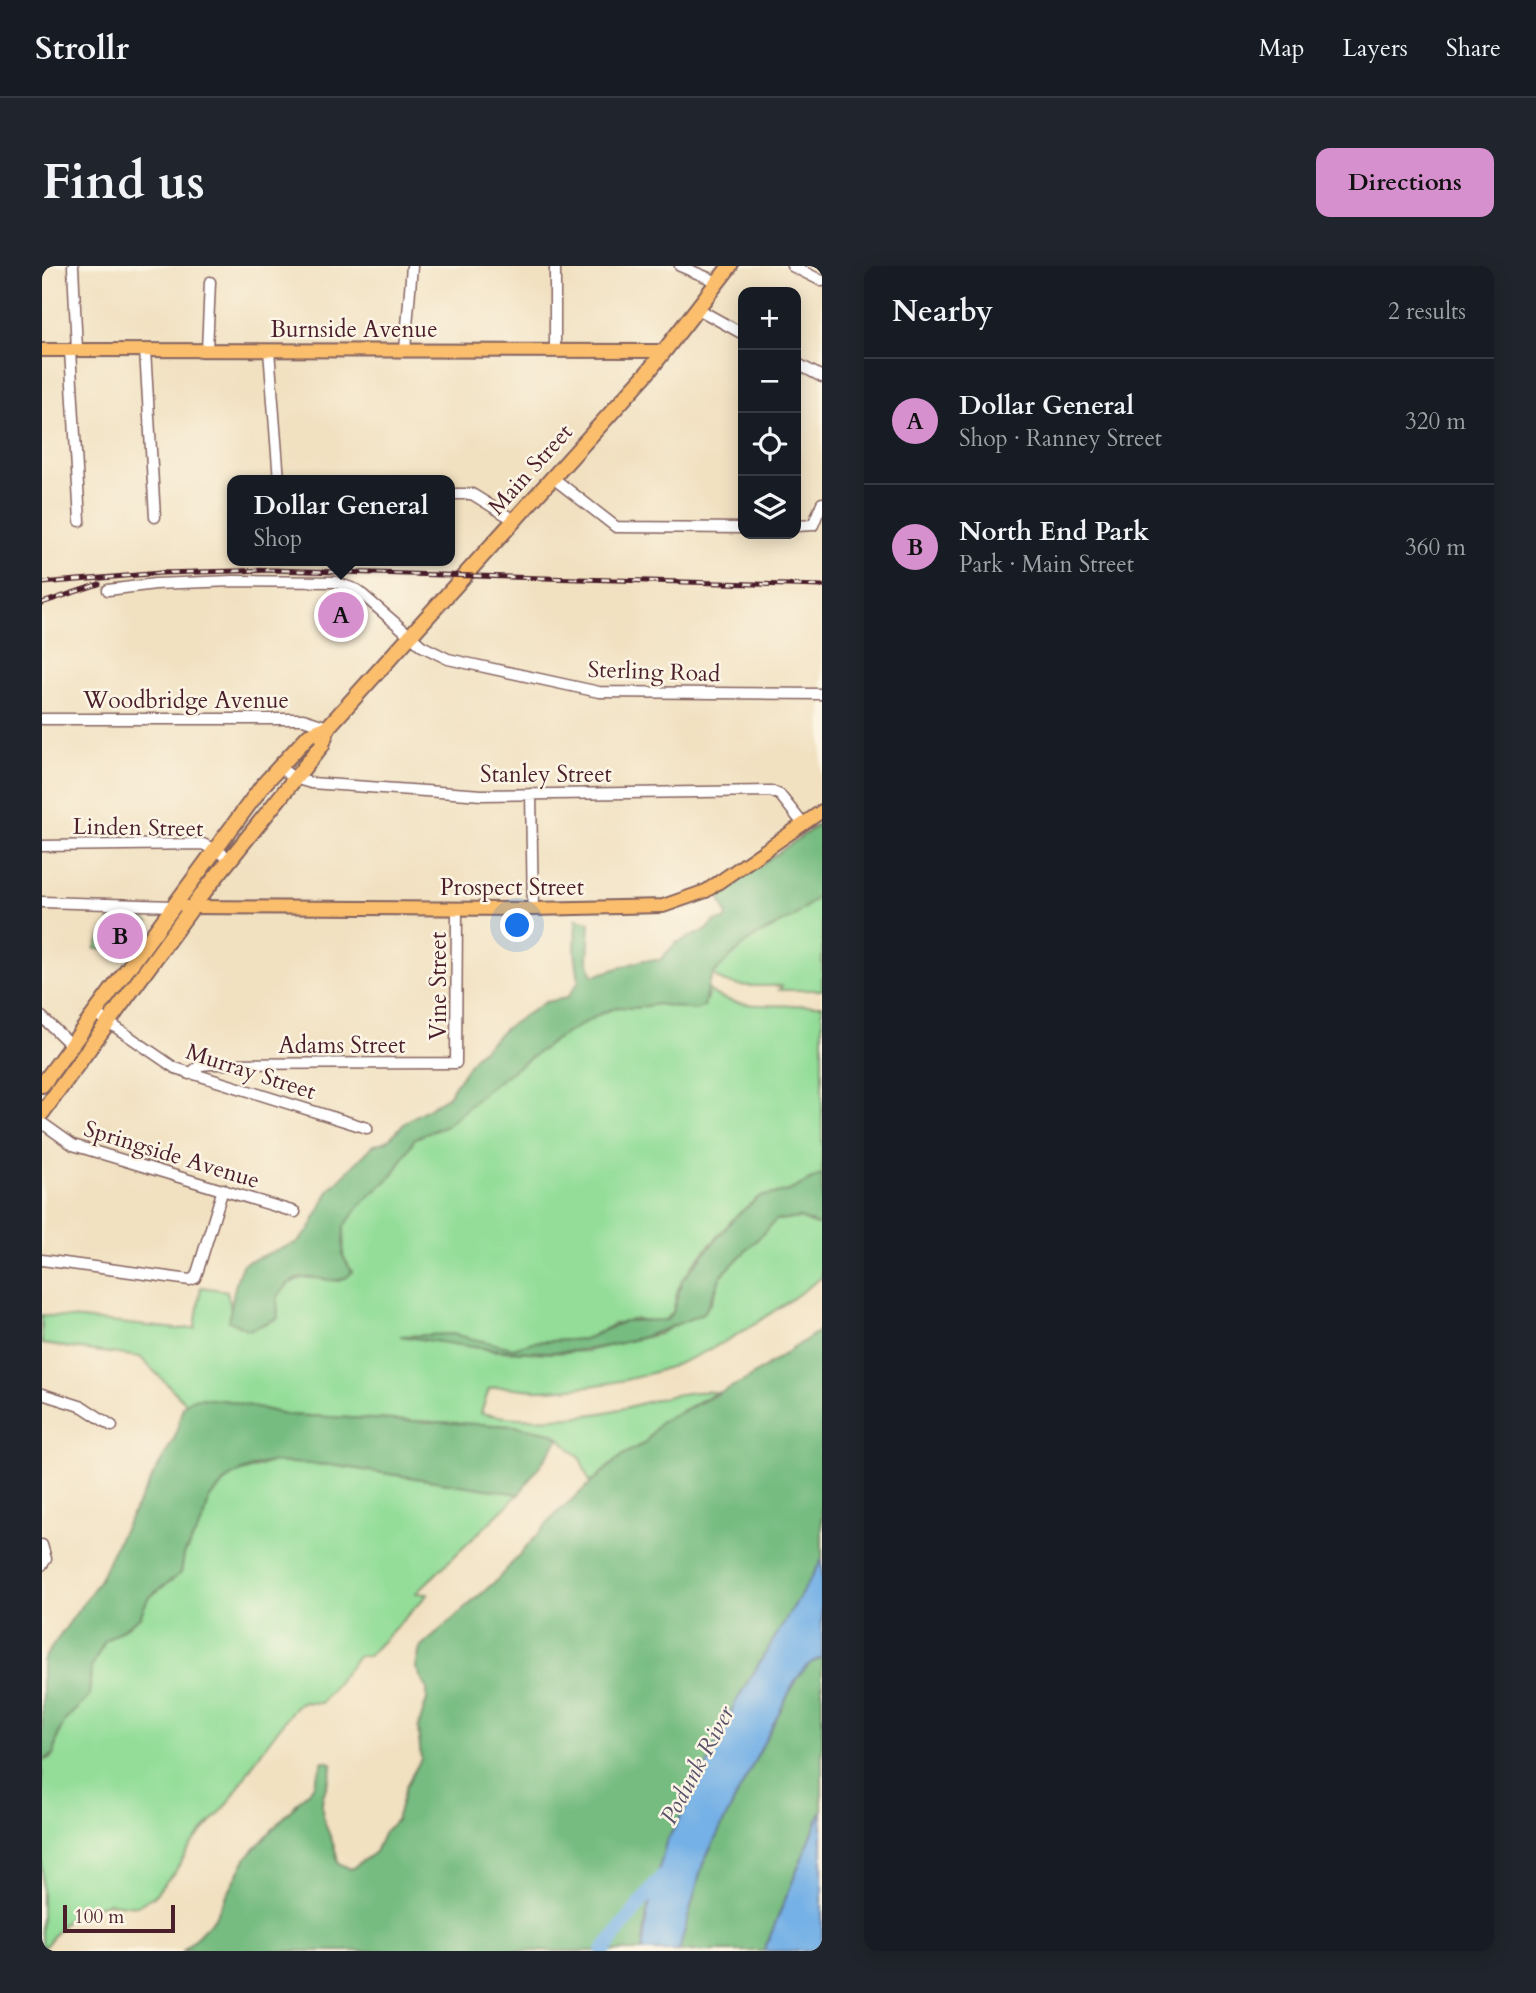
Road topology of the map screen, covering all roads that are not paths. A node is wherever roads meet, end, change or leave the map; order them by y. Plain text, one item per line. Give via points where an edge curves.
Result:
1 (73, 266) edge
2 (412, 266) edge
3 (555, 266) edge
4 (680, 266) edge
5 (730, 266) edge
6 (792, 266) edge
7 (822, 281) edge
8 (211, 282) dead end
9 (718, 282) junction
10 (698, 309) junction
11 (738, 331) edge
12 (405, 349) junction
13 (42, 350) edge
14 (74, 350) junction
15 (145, 350) junction
16 (207, 350) junction
17 (270, 350) junction
18 (555, 350) junction
19 (665, 351) junction
20 (801, 365) edge
21 (822, 377) edge
22 (279, 475) edge
23 (553, 478) junction
24 (455, 494) edge
25 (822, 503) edge
26 (155, 517) dead end
27 (80, 520) dead end
28 (514, 520) junction
29 (801, 526) edge
30 (738, 528) edge
31 (108, 590) dead end
32 (410, 636) junction
33 (822, 694) edge
34 (42, 719) edge
35 (328, 727) junction
36 (279, 767) junction
37 (294, 778) junction
38 (531, 794) junction
39 (822, 811) edge
40 (803, 824) junction
41 (42, 846) edge
42 (217, 849) junction
43 (230, 858) junction
44 (42, 902) edge
45 (174, 906) junction
46 (192, 907) junction
47 (457, 909) junction
48 (533, 909) junction
49 (42, 1017) edge
50 (101, 1017) junction
51 (71, 1045) junction
52 (456, 1063) joint
53 (189, 1074) junction
54 (42, 1084) edge
55 (42, 1113) edge
56 (42, 1123) edge
57 (367, 1128) dead end
58 (223, 1189) junction
59 (295, 1212) dead end
60 (42, 1260) edge
61 (42, 1394) edge
62 (112, 1426) dead end
63 (42, 1545) edge
64 (42, 1564) edge

1 - 14 street
2 - 12 street
3 - 18 street
4 - 9 street
5 - 9 highway, Main Street
6 - 7 street
8 - 16 street
9 - 10 highway, Main Street
10 - 11 street
10 - 19 highway, Main Street
12 - 17 main road, Burnside Avenue
12 - 18 main road, Burnside Avenue
13 - 14 main road, Burnside Avenue
14 - 15 main road, Burnside Avenue
14 - 27 street
15 - 16 main road, Burnside Avenue
15 - 26 street
16 - 17 main road, Burnside Avenue
17 - 22 street
18 - 19 main road, Burnside Avenue
19 - 23 highway, Main Street
20 - 21 street
23 - 28 highway, Main Street
23 - 30 street via 616,527
24 - 28 street via 472,494
25 - 29 street via 813,525
28 - 32 highway, Main Street
31 - 32 street, Sterling Road via 233,581 335,582 357,590
32 - 33 street, Sterling Road via 428,651 448,659 599,692
32 - 35 highway, Main Street
34 - 35 street, Woodbridge Avenue via 303,719
35 - 36 highway, Main Street via 309,735
35 - 37 highway, Main Street via 322,745
36 - 37 street, Stanley Street
36 - 42 highway, Main Street
37 - 38 street, Stanley Street via 364,787
37 - 43 highway, Main Street
38 - 40 street, Stanley Street via 771,791 780,795
38 - 48 street
39 - 40 main road, Prospect Street
40 - 48 main road, Prospect Street via 706,891 682,902 638,908
41 - 42 street, Linden Street via 203,844
42 - 43 street, Linden Street
42 - 45 highway, Main Street
43 - 46 highway, Main Street
44 - 45 street
45 - 46 main road, Prospect Street
45 - 50 highway, Main Street
46 - 47 main road, Prospect Street
46 - 50 highway, Main Street
47 - 48 main road, Prospect Street
47 - 52 street, Vine Street
49 - 51 street
50 - 51 highway, Main Street
50 - 53 street, Murray Street via 162,1061
50 - 55 highway, Main Street
51 - 54 highway, Main Street
52 - 53 street, Adams Street via 211,1064
53 - 57 street, Murray Street
56 - 58 street, Springside Avenue via 73,1145
58 - 59 street, Springside Avenue
58 - 60 street via 195,1278
61 - 62 street via 83,1407
63 - 64 street via 46,1559

